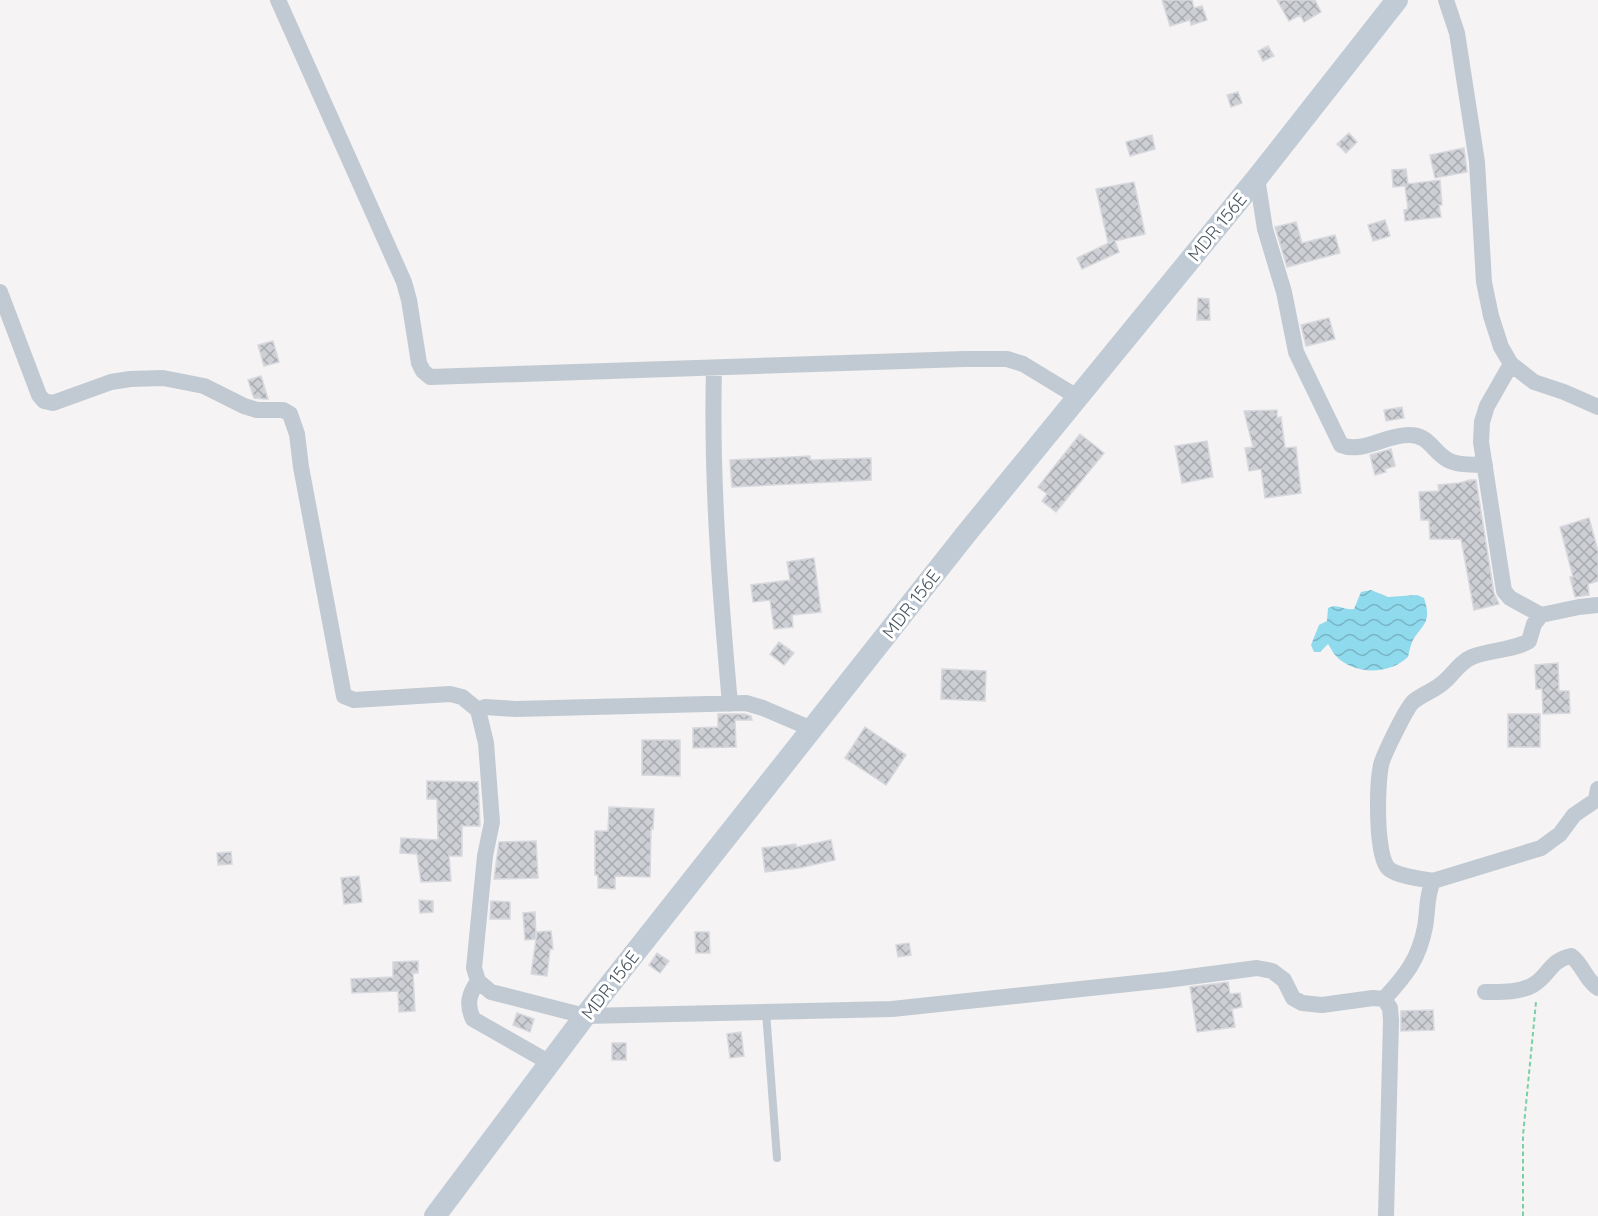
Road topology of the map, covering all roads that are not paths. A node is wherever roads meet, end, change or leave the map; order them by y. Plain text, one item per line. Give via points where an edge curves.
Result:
1 (278, 0) edge
2 (1397, 0) edge
3 (1446, 0) edge
4 (1257, 178) junction
5 (0, 292) edge
6 (1511, 364) junction
7 (714, 368) junction
8 (1079, 398) junction
9 (1598, 406) edge
10 (1485, 465) junction
11 (1598, 605) edge
12 (1541, 615) junction
13 (730, 704) junction
14 (478, 710) junction
15 (812, 729) junction
16 (1598, 789) edge
17 (1433, 881) junction
18 (478, 981) junction
19 (1598, 988) edge
20 (1485, 992) dead end
21 (1384, 999) junction
22 (766, 1012) junction
23 (585, 1016) junction
24 (550, 1063) junction
25 (777, 1158) dead end
26 (435, 1216) edge
27 (1386, 1216) edge

1 - 7 street via 404,282 419,363 430,377
2 - 4 main road, MDR 156E
3 - 6 street via 1457,33 1476,162 1484,282 1501,347
4 - 8 main road, MDR 156E
4 - 10 street via 1265,229 1284,292 1296,352 1341,444 1348,448 1364,446 1412,434 1428,440 1449,461
5 - 14 street via 44,401 64,400 111,382 163,378 204,386 257,410 283,410 290,414 297,434 344,696 354,700 450,694 462,697
6 - 9 street via 1534,382
6 - 10 street via 1482,422
7 - 8 street via 1007,359 1023,364
7 - 13 street via 718,567
8 - 15 main road, MDR 156E
10 - 12 street via 1504,591
11 - 12 street
12 - 17 street via 1529,641 1522,646 1469,658 1445,681 1413,701 1381,762 1379,831 1383,858 1396,873
13 - 14 street
13 - 15 street via 763,708
14 - 18 street via 486,743 492,822 474,968
15 - 23 main road, MDR 156E
16 - 17 street via 1596,800 1574,815 1553,841 1541,848
17 - 21 street via 1416,958
18 - 23 street via 491,992
18 - 24 street via 469,998 468,1010 473,1019
19 - 20 street via 1571,956 1561,958 1535,984 1507,992
21 - 22 street via 1302,1003 1293,998 1284,980 1272,971 1257,968 892,1009
21 - 27 street via 1391,1020
22 - 23 street
22 - 25 lane
23 - 24 main road, MDR 156E
24 - 26 main road, MDR 156E

